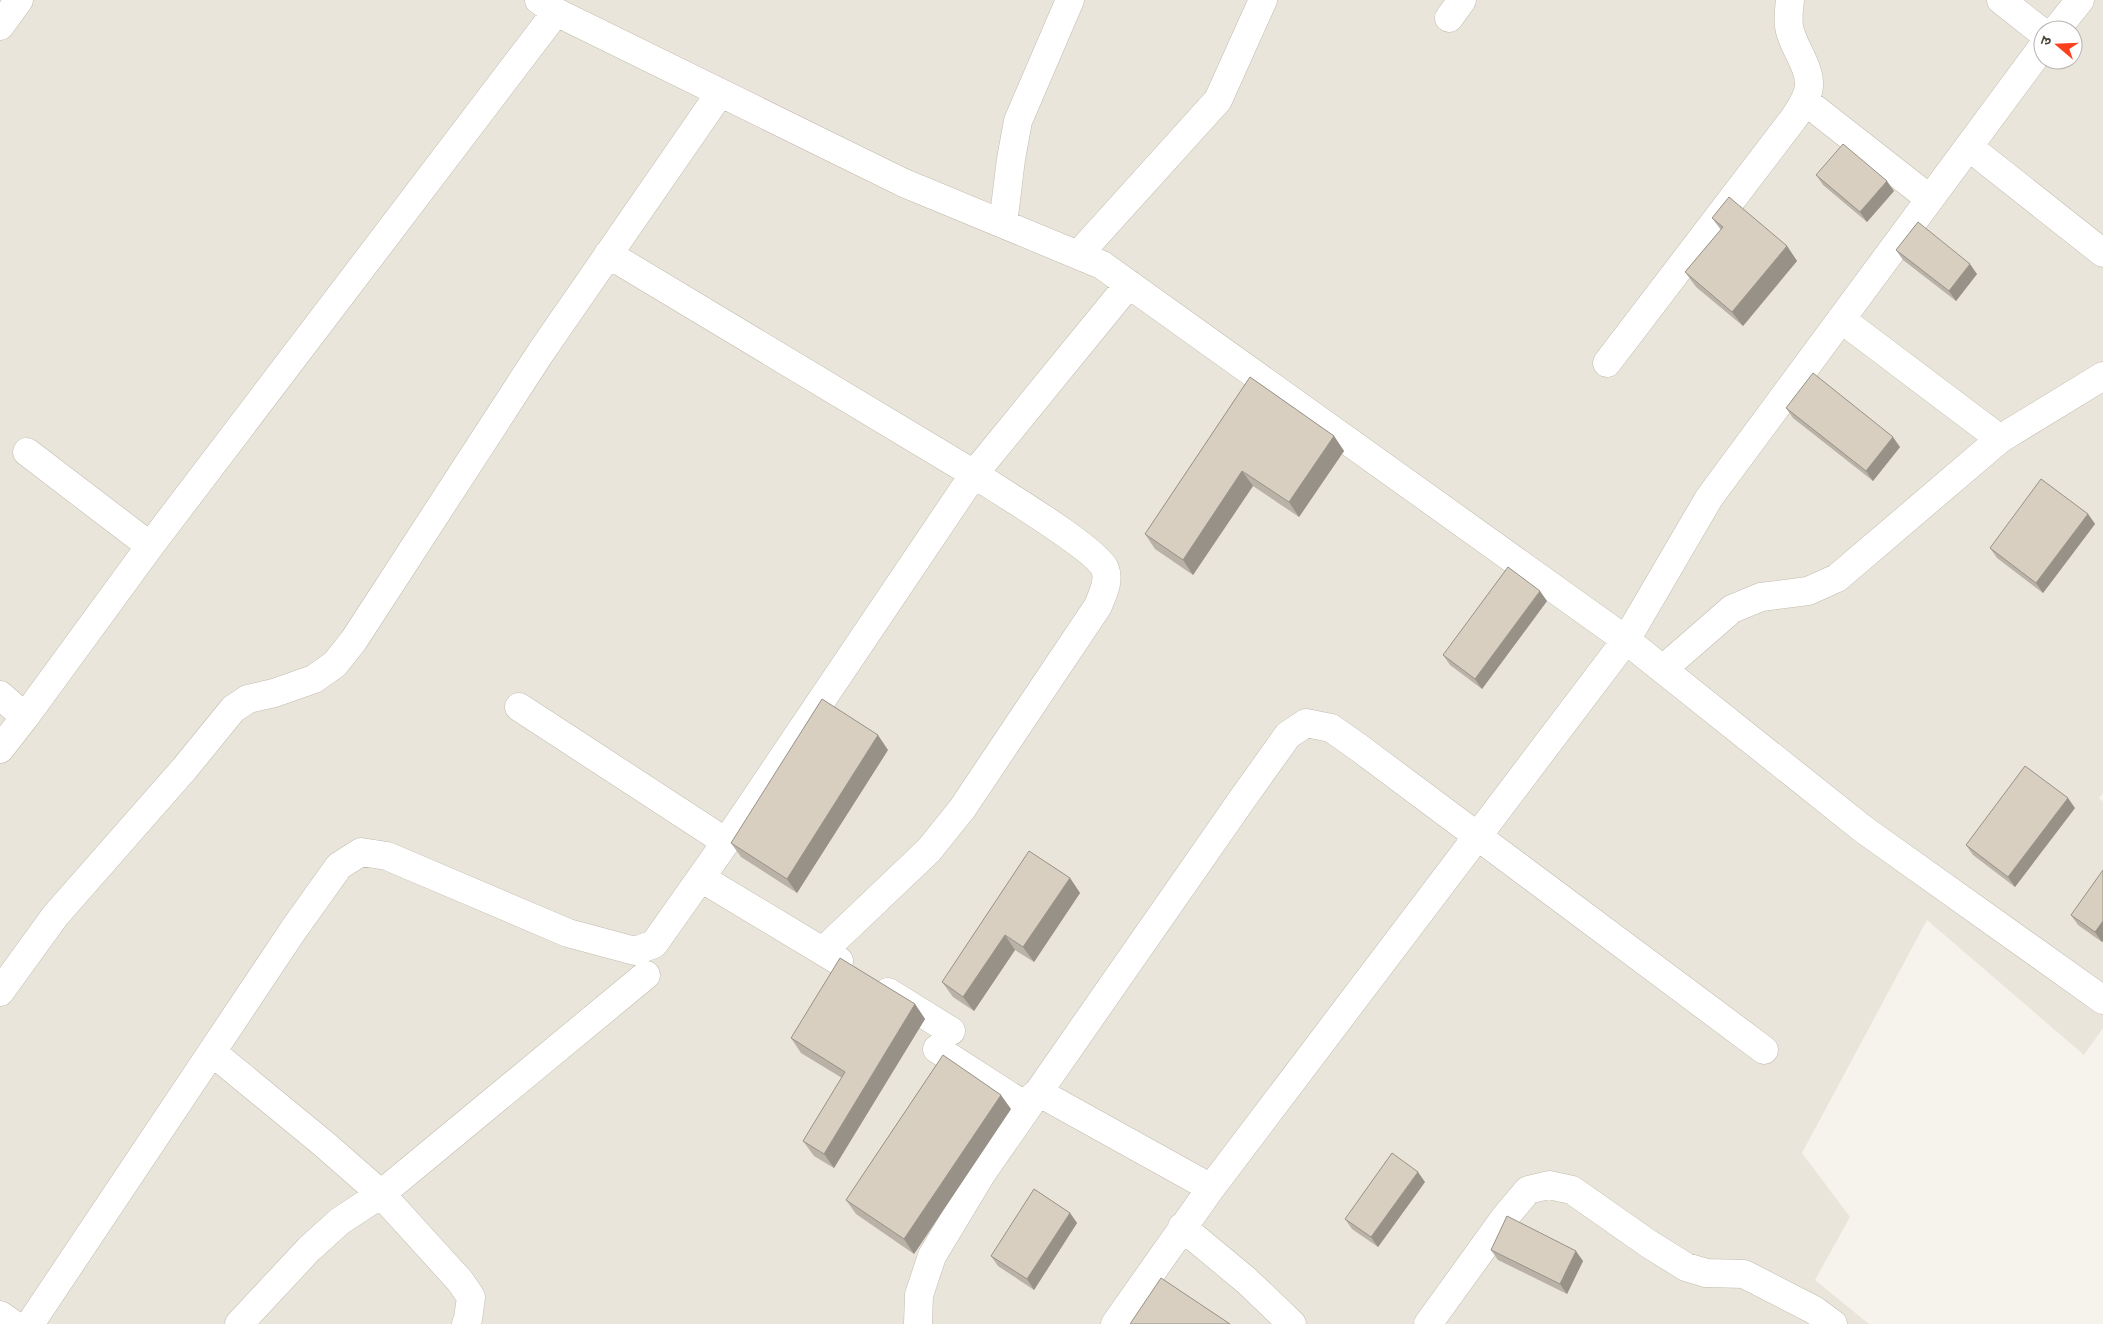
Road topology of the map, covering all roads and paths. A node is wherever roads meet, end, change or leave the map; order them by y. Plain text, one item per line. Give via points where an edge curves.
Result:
1 (19, 0) edge
2 (1070, 0) edge
3 (1263, 0) edge
4 (1790, 0) edge
5 (2001, 0) edge
6 (2080, 0) edge
7 (547, 6) edge
8 (2064, 20) edge
9 (2033, 25) edge
10 (0, 26) edge
11 (2033, 60) edge
12 (720, 92) junction
13 (1804, 101) junction
14 (1969, 147) junction
15 (1930, 199) junction
16 (1004, 224) junction
17 (2103, 253) edge
18 (608, 254) junction
19 (1078, 254) junction
20 (1129, 284) junction
21 (1841, 319) junction
22 (1607, 363) dead end
23 (2103, 376) edge
24 (2000, 439) junction
25 (26, 452) dead end
26 (974, 474) junction
27 (150, 546) junction
28 (1626, 640) junction
29 (1663, 669) junction
30 (0, 696) edge
31 (519, 707) dead end
32 (25, 717) junction
33 (0, 749) edge
34 (1478, 836) junction
35 (726, 842) junction
36 (701, 878) junction
37 (823, 950) junction
38 (646, 975) dead end
39 (0, 992) edge
40 (2103, 1000) edge
41 (1764, 1050) dead end
42 (212, 1052) junction
43 (1038, 1092) junction
44 (1211, 1188) junction
45 (381, 1194) junction
46 (1182, 1227) junction
47 (0, 1315) edge
48 (14, 1324) edge
49 (30, 1324) edge
50 (239, 1324) edge
51 (466, 1324) edge
52 (918, 1324) edge
53 (1115, 1324) edge
54 (1292, 1324) edge
55 (1428, 1324) edge
56 (1833, 1324) edge

1 - 10 street
2 - 16 street via 1018,121
3 - 19 street via 1218,100
4 - 13 street via 1790,31 1808,74 1809,88
5 - 9 street
6 - 8 street
7 - 12 street
7 - 27 street
11 - 14 street
12 - 16 street via 904,183
12 - 18 street
13 - 15 street
13 - 22 street
14 - 15 street
14 - 17 street
15 - 21 street
16 - 19 street
18 - 26 street
18 - 39 street via 354,640 335,664 314,679 248,699 233,709 55,916
19 - 20 street via 1102,265
20 - 26 street
20 - 28 street
21 - 24 street
21 - 28 street via 1709,498
23 - 24 street
24 - 29 street via 1837,578 1808,591 1761,597 1732,609
25 - 27 street
26 - 35 street
26 - 37 street via 1090,551 1105,569 1106,586 1098,606 962,809 929,850
27 - 32 street
28 - 29 street
28 - 34 street
29 - 40 street via 1864,829
30 - 32 street
31 - 35 street
32 - 33 street
34 - 41 street
34 - 43 street via 1331,728 1306,724 1288,735
34 - 44 street
35 - 36 street
36 - 37 street
36 - 42 street via 654,944 635,951 568,932 387,856 361,852 339,866
37 - 43 street via 867,978 1024,1105
38 - 45 street
42 - 45 street
42 - 49 street
43 - 44 street
43 - 52 street via 982,1173 932,1256 919,1295
44 - 46 street
45 - 50 street via 340,1221
45 - 51 street via 460,1280 471,1297
46 - 53 street
46 - 54 street
47 - 48 street
55 - 56 street via 1528,1190 1549,1184 1572,1190 1686,1267 1706,1273 1744,1274 1814,1310

